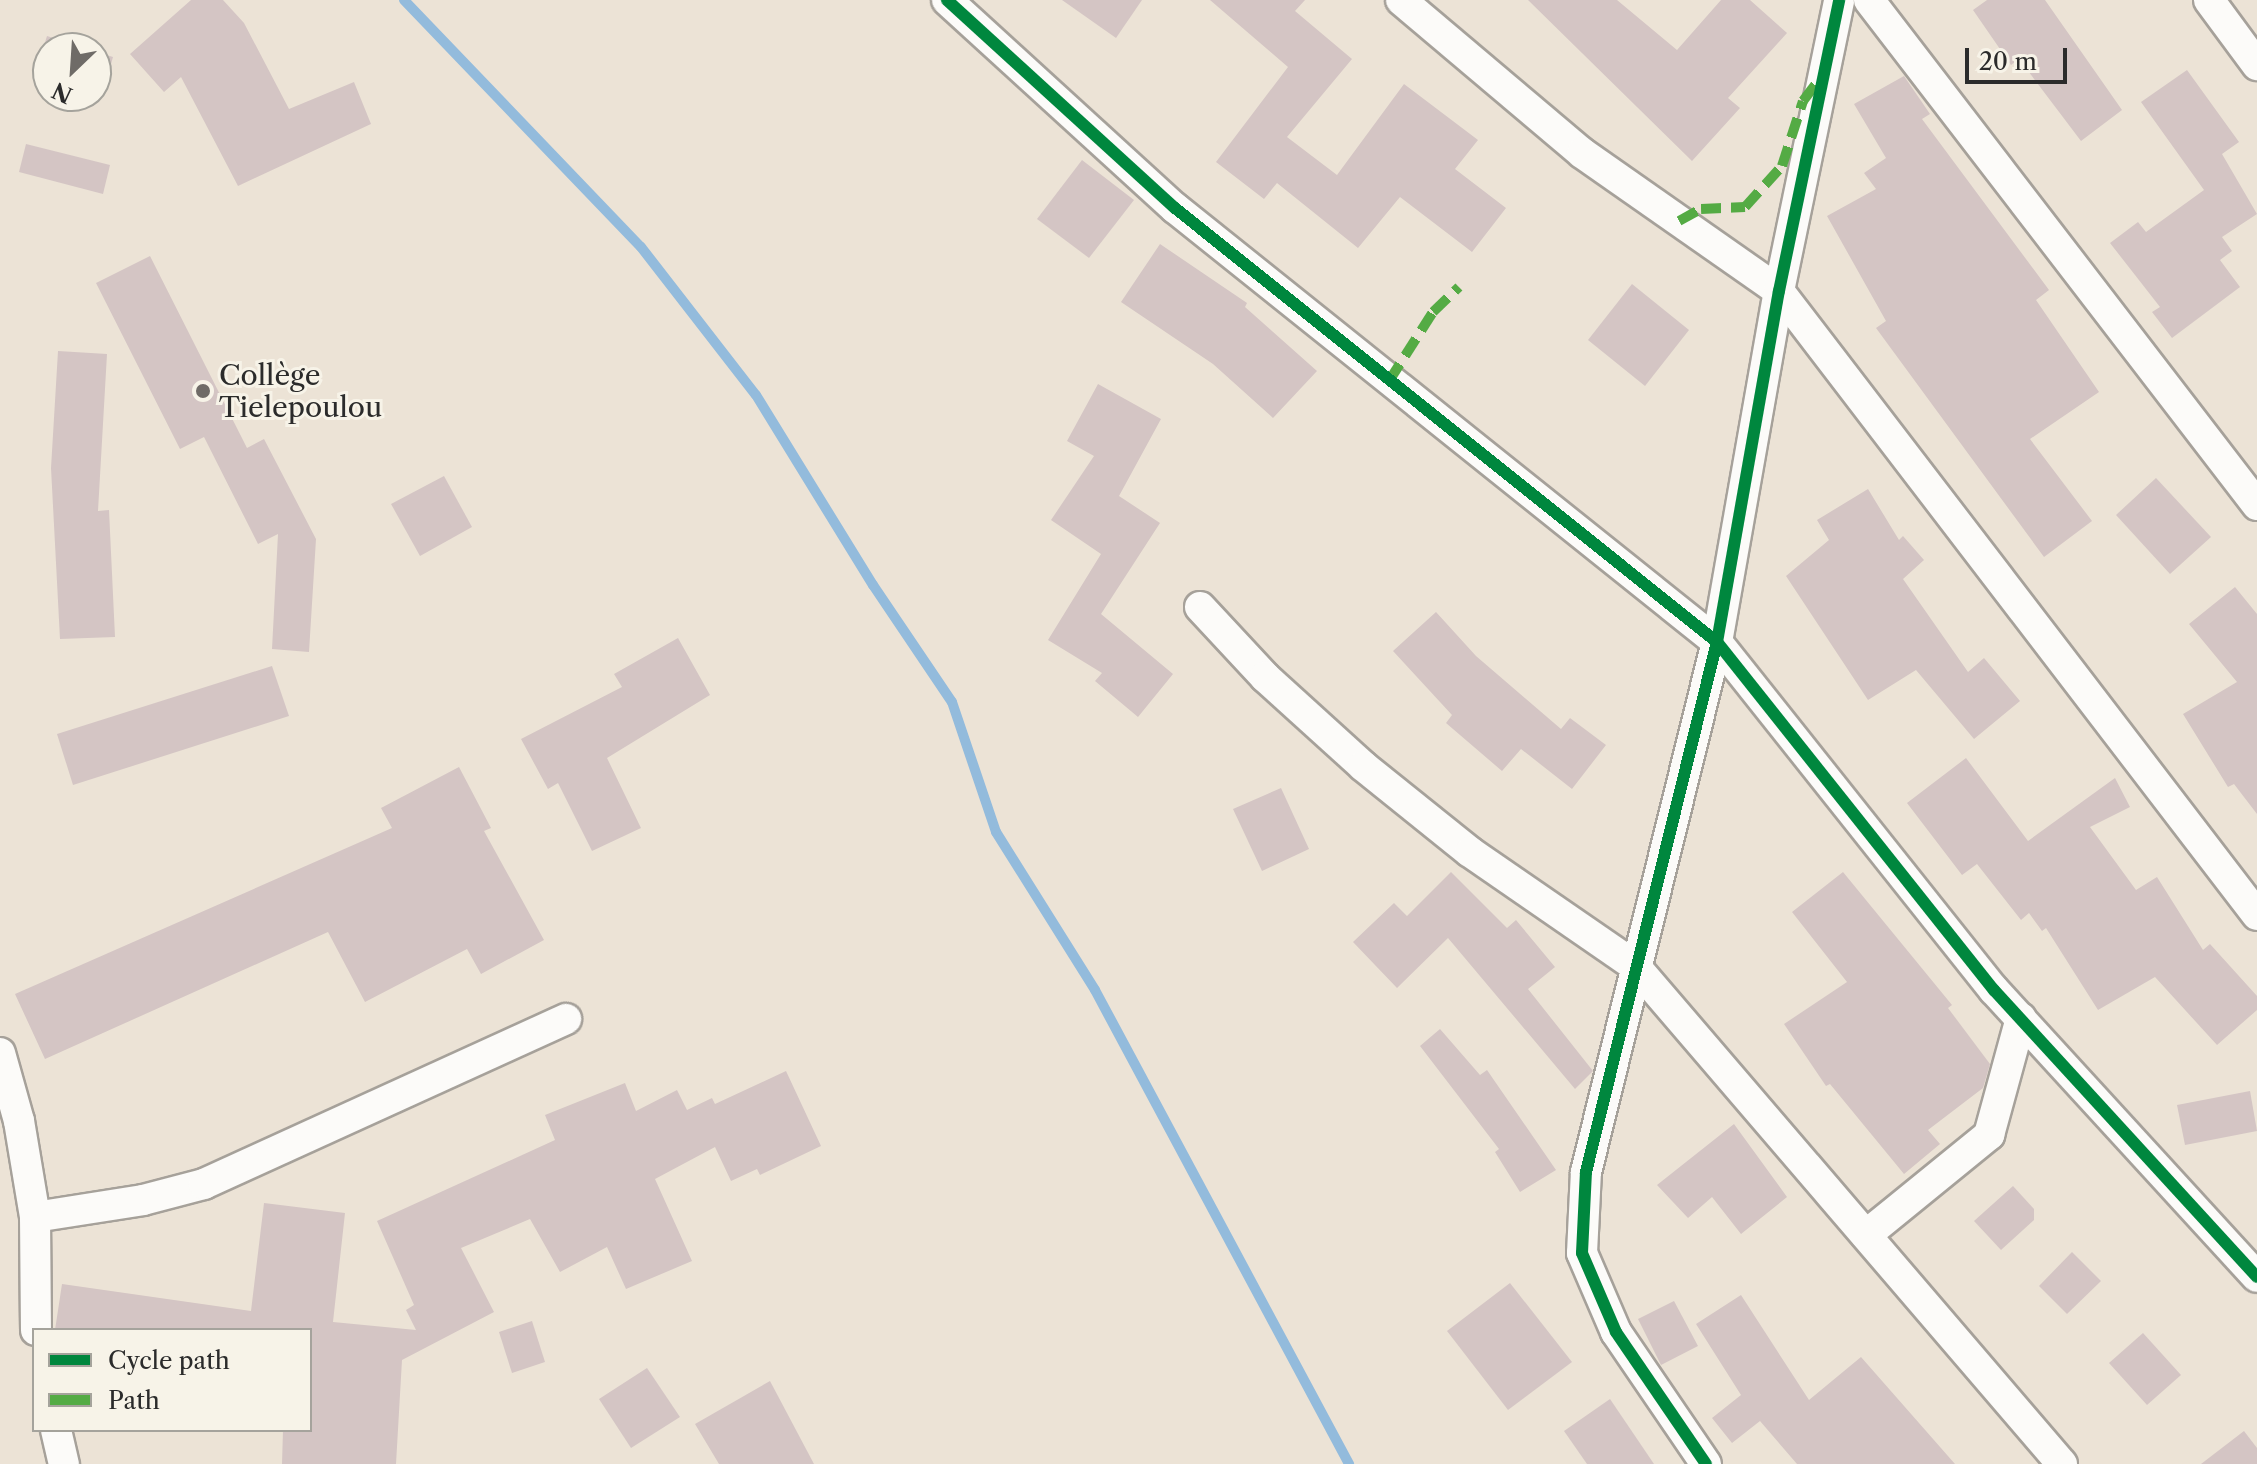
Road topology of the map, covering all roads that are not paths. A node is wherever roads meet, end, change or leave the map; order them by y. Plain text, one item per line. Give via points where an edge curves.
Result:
1 (947, 0) edge
2 (1401, 0) edge
3 (1839, 0) edge
4 (1869, 0) edge
5 (2209, 0) edge
6 (2257, 65) edge
7 (1779, 291) junction
8 (2257, 505) edge
9 (1200, 607) dead end
10 (1717, 642) junction
11 (2257, 915) edge
12 (1635, 966) junction
13 (2021, 1018) junction
14 (566, 1019) dead end
15 (0, 1053) edge
16 (9, 1120) edge
17 (35, 1217) junction
18 (1866, 1235) junction
19 (2257, 1277) edge
20 (36, 1328) edge
21 (56, 1432) edge
22 (64, 1464) edge
23 (1706, 1464) edge
24 (2062, 1464) edge

1 - 10 street via 1175,208
2 - 7 street via 1582,153
3 - 7 street
4 - 8 street
5 - 6 street
7 - 10 street
7 - 11 street
9 - 12 street via 1265,677 1363,766 1558,917
10 - 12 street
10 - 13 street
12 - 18 street
12 - 23 street via 1586,1172 1582,1253 1616,1332
13 - 18 street via 1989,1135
13 - 19 street
14 - 17 street via 204,1184 143,1200
15 - 16 street
16 - 17 street
17 - 20 street
18 - 24 street
21 - 22 street

